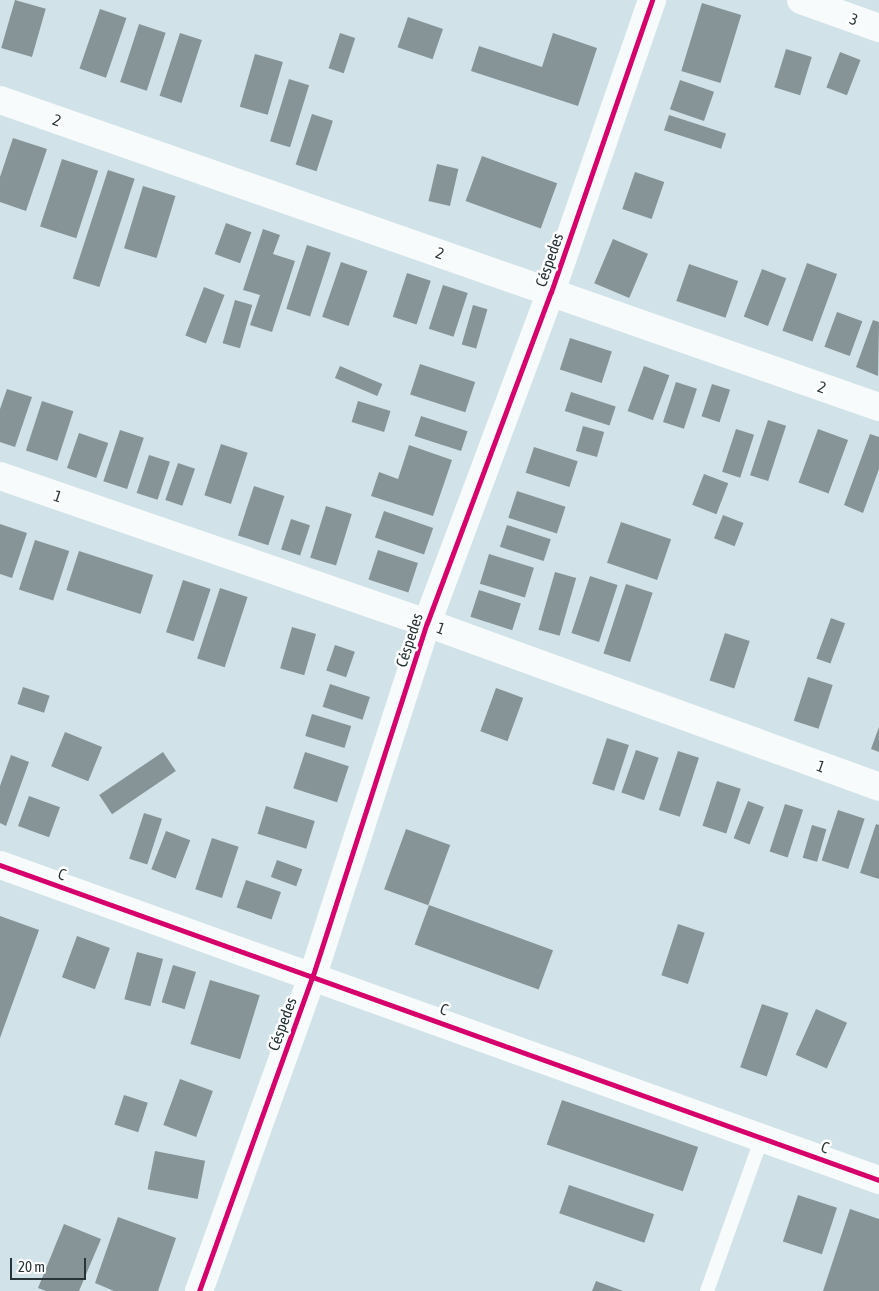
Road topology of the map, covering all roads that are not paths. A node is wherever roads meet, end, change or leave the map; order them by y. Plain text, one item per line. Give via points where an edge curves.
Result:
1 (652, 0) edge
2 (800, 0) edge
3 (879, 28) edge
4 (0, 100) edge
5 (551, 292) junction
6 (879, 407) edge
7 (0, 476) edge
8 (428, 623) junction
9 (879, 787) edge
10 (0, 865) edge
11 (313, 975) junction
12 (762, 1137) junction
13 (879, 1180) edge
14 (198, 1291) edge
15 (707, 1291) edge

1 - 5 street, Céspedes
2 - 3 street, 3
4 - 5 street, 2
5 - 6 street, 2
5 - 8 street, Céspedes
7 - 8 street, 1
8 - 9 street, 1
8 - 11 street, Céspedes
10 - 11 street, C
11 - 12 street, C
11 - 14 street, Céspedes
12 - 13 street, C
12 - 15 lane

